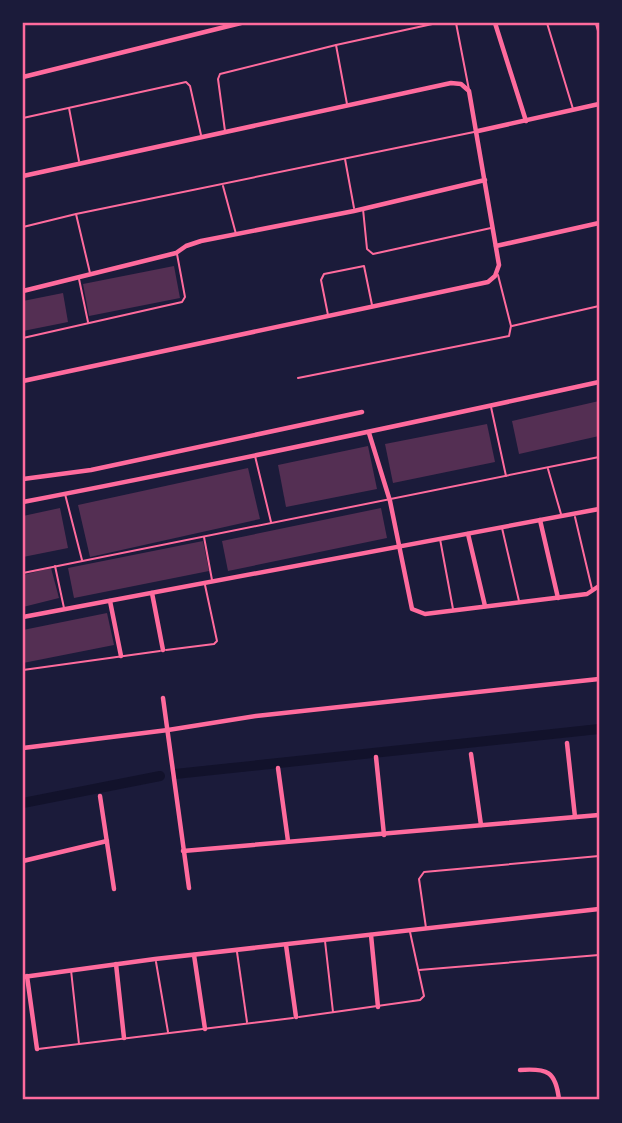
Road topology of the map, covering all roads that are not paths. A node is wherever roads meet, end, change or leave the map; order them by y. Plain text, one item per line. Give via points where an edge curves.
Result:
1 (241, 23) edge
2 (437, 23) edge
3 (456, 23) edge
4 (495, 23) edge
5 (547, 23) edge
6 (597, 23) edge
7 (599, 30) edge
8 (336, 45) junction
9 (23, 77) edge
10 (469, 91) junction
11 (599, 104) edge
12 (347, 105) junction
13 (69, 108) junction
14 (573, 110) junction
15 (23, 118) edge
16 (526, 121) junction
17 (225, 131) junction
18 (478, 131) junction
19 (201, 136) junction
20 (345, 158) junction
21 (79, 162) junction
22 (23, 176) edge
23 (485, 180) junction
24 (222, 184) junction
25 (363, 209) junction
26 (354, 211) junction
27 (76, 214) junction
28 (599, 223) edge
29 (23, 228) edge
30 (492, 228) junction
31 (237, 235) junction
32 (496, 246) junction
33 (176, 253) junction
34 (497, 271) junction
35 (90, 274) junction
36 (79, 277) junction
37 (23, 291) edge
38 (373, 306) junction
39 (599, 306) edge
40 (328, 315) junction
41 (89, 323) junction
42 (510, 326) junction
43 (23, 338) edge
44 (298, 378) dead end
45 (23, 381) edge
46 (599, 382) edge
47 (491, 406) junction
48 (362, 412) dead end
49 (369, 433) junction
50 (255, 454) junction
51 (599, 457) edge
52 (547, 468) junction
53 (506, 476) junction
54 (23, 479) edge
55 (65, 494) junction
56 (390, 501) junction
57 (23, 502) edge
58 (599, 509) edge
59 (574, 514) junction
60 (562, 516) junction
61 (540, 520) junction
62 (272, 523) junction
63 (502, 527) junction
64 (468, 534) junction
65 (204, 536) junction
66 (440, 539) junction
67 (400, 547) junction
68 (82, 561) junction
69 (55, 566) junction
70 (23, 573) edge
71 (213, 582) junction
72 (205, 583) junction
73 (599, 586) edge
74 (592, 590) junction
75 (152, 593) junction
76 (558, 598) junction
77 (110, 601) junction
78 (519, 602) junction
79 (485, 606) junction
80 (64, 610) junction
81 (453, 610) junction
82 (23, 617) edge
83 (163, 650) junction
84 (121, 656) junction
85 (23, 670) edge
86 (599, 679) edge
87 (163, 698) dead end
88 (168, 730) junction
89 (567, 743) dead end
90 (23, 748) edge
91 (471, 754) dead end
92 (376, 757) dead end
93 (278, 768) dead end
94 (100, 796) dead end
95 (599, 815) edge
96 (575, 817) junction
97 (481, 825) junction
98 (384, 835) junction
99 (107, 841) junction
100 (288, 841) junction
101 (183, 851) junction
102 (599, 856) edge
103 (23, 861) edge
104 (189, 888) dead end
105 (114, 889) dead end
106 (599, 909) edge
107 (426, 929) junction
108 (409, 931) junction
109 (371, 935) junction
110 (325, 940) junction
111 (286, 945) junction
112 (237, 951) junction
113 (194, 955) junction
114 (599, 955) edge
115 (155, 959) junction
116 (116, 964) junction
117 (71, 969) junction
118 (418, 970) junction
119 (25, 977) edge
120 (378, 1007) junction
121 (333, 1013) junction
122 (296, 1017) junction
123 (247, 1023) junction
124 (205, 1029) junction
125 (168, 1033) junction
126 (124, 1038) junction
127 (79, 1044) junction
128 (37, 1049) joint
129 (520, 1070) dead end
130 (559, 1100) edge

1 - 9 street
2 - 8 lane
3 - 10 lane
4 - 16 street
5 - 14 lane
6 - 7 street
8 - 12 lane
8 - 17 lane via 219,74
10 - 12 street via 451,83
10 - 18 street
11 - 14 street
12 - 17 street
13 - 15 lane
13 - 19 lane via 187,82
13 - 21 lane
14 - 16 street
16 - 18 street
17 - 19 street
18 - 20 lane
18 - 23 street
19 - 21 street
20 - 24 lane
20 - 26 lane
21 - 22 street
23 - 25 street
23 - 30 street
24 - 27 lane
24 - 31 lane
25 - 26 street
25 - 30 lane via 367,249 373,254
26 - 31 street
27 - 29 lane
27 - 35 lane
28 - 32 street
30 - 32 street
31 - 33 street via 186,246
32 - 34 street
33 - 35 street
33 - 41 lane via 185,297 182,302
34 - 38 street via 488,282
34 - 42 lane
35 - 36 street
36 - 37 street
36 - 41 lane
38 - 40 street
38 - 40 lane via 366,269 360,266 321,276
39 - 42 lane
40 - 45 street
41 - 43 lane
42 - 44 lane via 509,336
46 - 47 street
47 - 49 street
47 - 53 lane
48 - 54 street via 91,470
49 - 50 street
49 - 56 street
50 - 55 street
50 - 62 lane
51 - 52 lane
52 - 53 lane
52 - 60 lane
53 - 56 lane
55 - 57 street
55 - 68 lane
56 - 62 lane
56 - 67 street
58 - 59 street
59 - 60 street
59 - 74 lane
60 - 61 street
61 - 63 street
61 - 76 street
62 - 65 lane
63 - 64 street
63 - 78 lane
64 - 66 street
64 - 79 street
65 - 68 lane
65 - 71 lane
66 - 67 street
66 - 81 lane
67 - 71 street
67 - 81 street via 409,605 425,614
68 - 69 lane
69 - 70 lane
69 - 80 lane
71 - 72 street
72 - 75 street
72 - 83 lane via 217,640
73 - 74 street
74 - 76 street
75 - 77 street
75 - 83 street
76 - 78 street
77 - 80 street
77 - 84 street
78 - 79 street
79 - 81 street
80 - 82 street
83 - 84 lane
84 - 85 lane
86 - 88 street via 256,716
87 - 88 street
88 - 90 street
88 - 101 street
89 - 96 street
91 - 97 street
92 - 98 street
93 - 100 street
94 - 99 street
95 - 96 street
96 - 97 street
97 - 98 street
98 - 100 street
99 - 103 street
99 - 105 street
100 - 101 street
101 - 104 street
102 - 107 lane via 424,872 419,879
106 - 107 street
107 - 108 street
108 - 109 street
108 - 118 lane
109 - 110 street
109 - 120 street
110 - 111 street
110 - 121 lane
111 - 112 street
111 - 122 street
112 - 113 street
112 - 123 lane
113 - 115 street
113 - 124 street
114 - 118 lane
115 - 116 street
115 - 125 lane
116 - 117 street
116 - 126 street
117 - 119 street
117 - 127 lane
118 - 120 lane via 421,1000
119 - 128 street
120 - 121 lane
121 - 122 lane
122 - 123 lane
123 - 124 lane
124 - 125 lane
125 - 126 lane
126 - 127 lane
127 - 128 lane
129 - 130 street via 540,1069 550,1074

